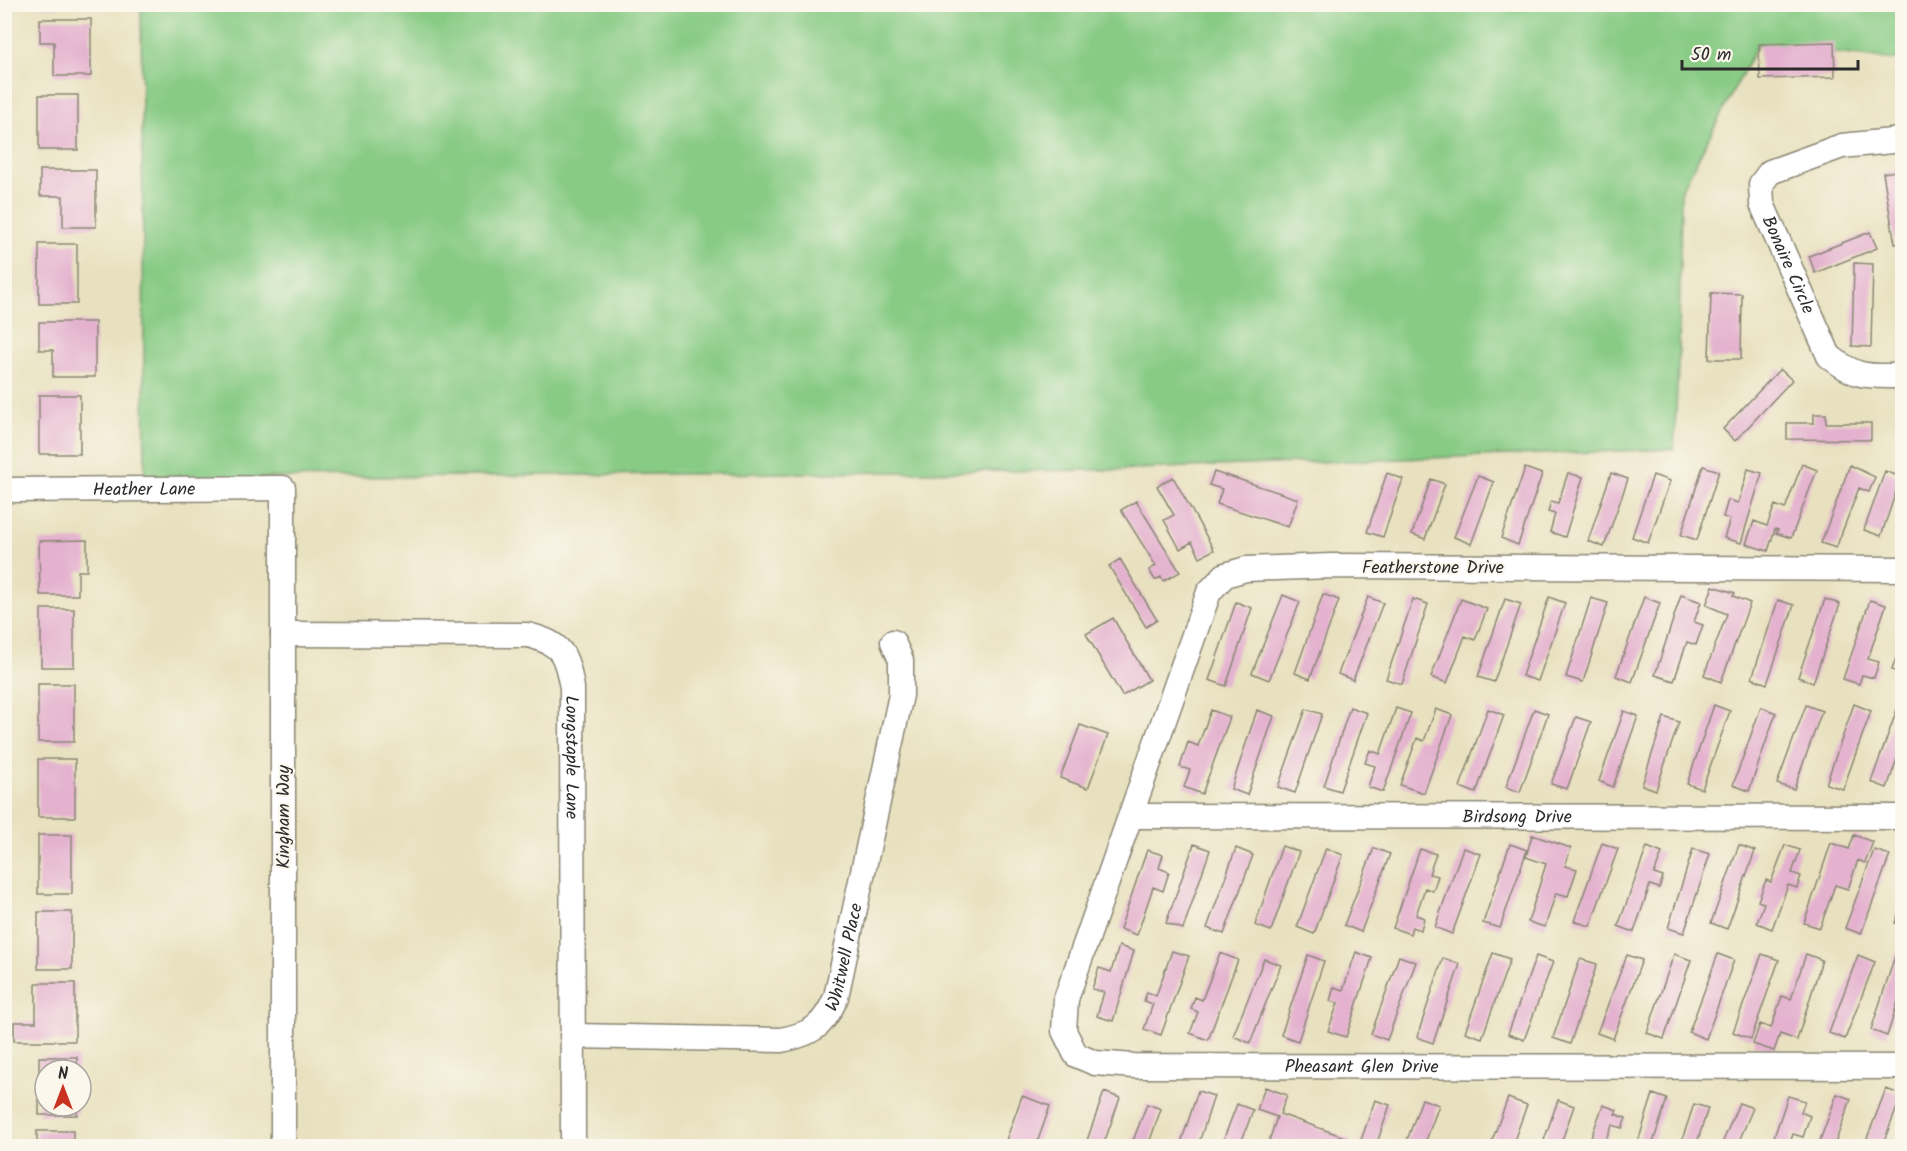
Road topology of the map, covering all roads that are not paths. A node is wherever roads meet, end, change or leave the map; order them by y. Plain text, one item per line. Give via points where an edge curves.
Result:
1 (1902, 140) edge
2 (1902, 376) edge
3 (284, 488) joint
4 (4, 490) edge
5 (1902, 569) edge
6 (284, 634) junction
7 (893, 642) dead end
8 (1131, 816) junction
9 (1902, 817) edge
10 (572, 1036) junction
11 (1902, 1067) edge
12 (283, 1146) edge
13 (573, 1146) edge

1 - 2 street, Bonaire Circle via 1842,146 1770,172 1761,184 1762,204 1829,356 1847,370 1866,376
3 - 4 street, Heather Lane
3 - 6 street, Kingham Way
5 - 8 street, Featherstone Drive via 1332,566 1246,569 1225,575 1209,592
6 - 10 street, Longstaple Lane via 528,635 547,640 561,651 572,688
6 - 12 street, Kingham Way
7 - 10 street, Whitwell Place via 901,660 901,695 836,997 829,1014 815,1028 781,1040
8 - 9 street, Birdsong Drive
8 - 11 street, Pheasant Glen Drive via 1066,999 1064,1031 1076,1055 1095,1063
10 - 13 street, Longstaple Lane

